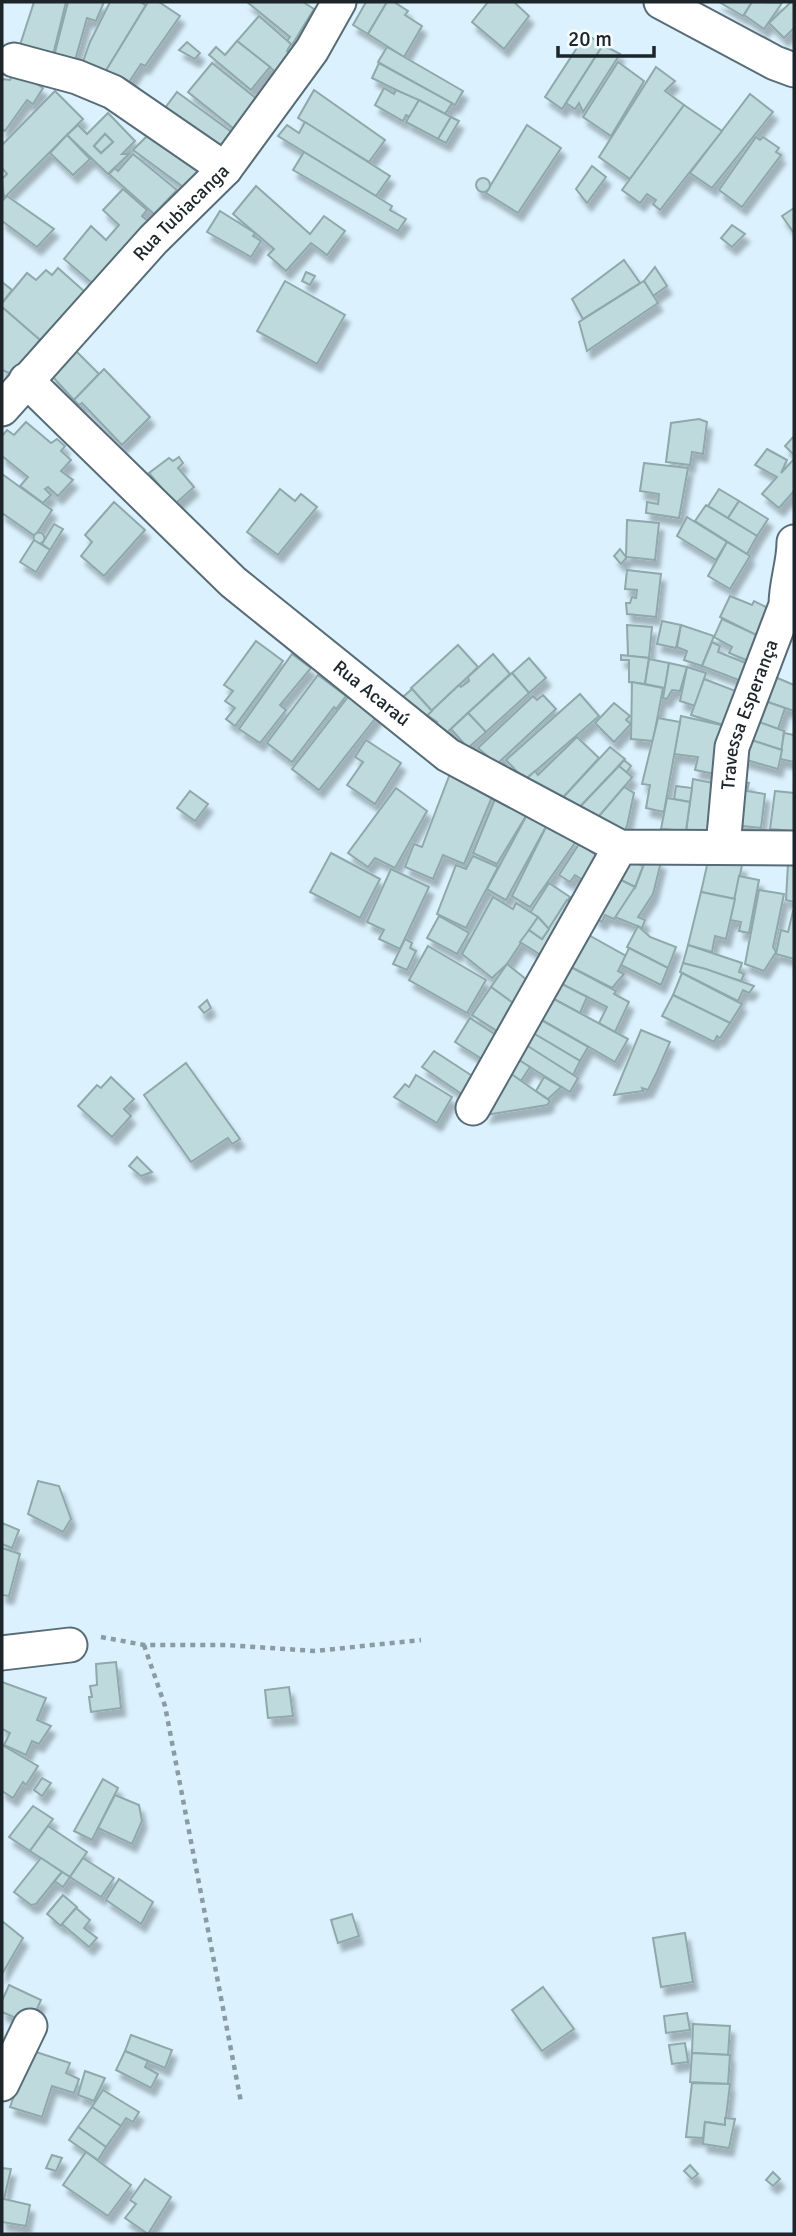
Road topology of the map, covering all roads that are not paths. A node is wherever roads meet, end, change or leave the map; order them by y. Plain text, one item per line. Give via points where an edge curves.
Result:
1 (339, 2) edge
2 (662, 2) edge
3 (14, 60) dead end
4 (794, 70) edge
5 (225, 169) junction
6 (26, 380) junction
7 (2, 409) edge
8 (794, 542) edge
9 (620, 847) junction
10 (723, 847) junction
11 (794, 848) edge
12 (474, 1108) dead end
13 (70, 1645) road end
14 (2, 1653) edge
15 (30, 2026) dead end
16 (2, 2084) edge

1 - 5 street, Rua Tubiacanga via 312,50
2 - 4 street
3 - 5 street via 113,92
5 - 6 street, Rua Tubiacanga via 153,240
6 - 7 street, Rua Tubiacanga
6 - 9 street, Rua Acaraú via 233,582 448,755
8 - 10 street, Travessa Esperança via 786,605 732,747
9 - 10 street, Rua Acaraú
9 - 12 street
10 - 11 street, Rua Acaraú
13 - 14 street
15 - 16 street

